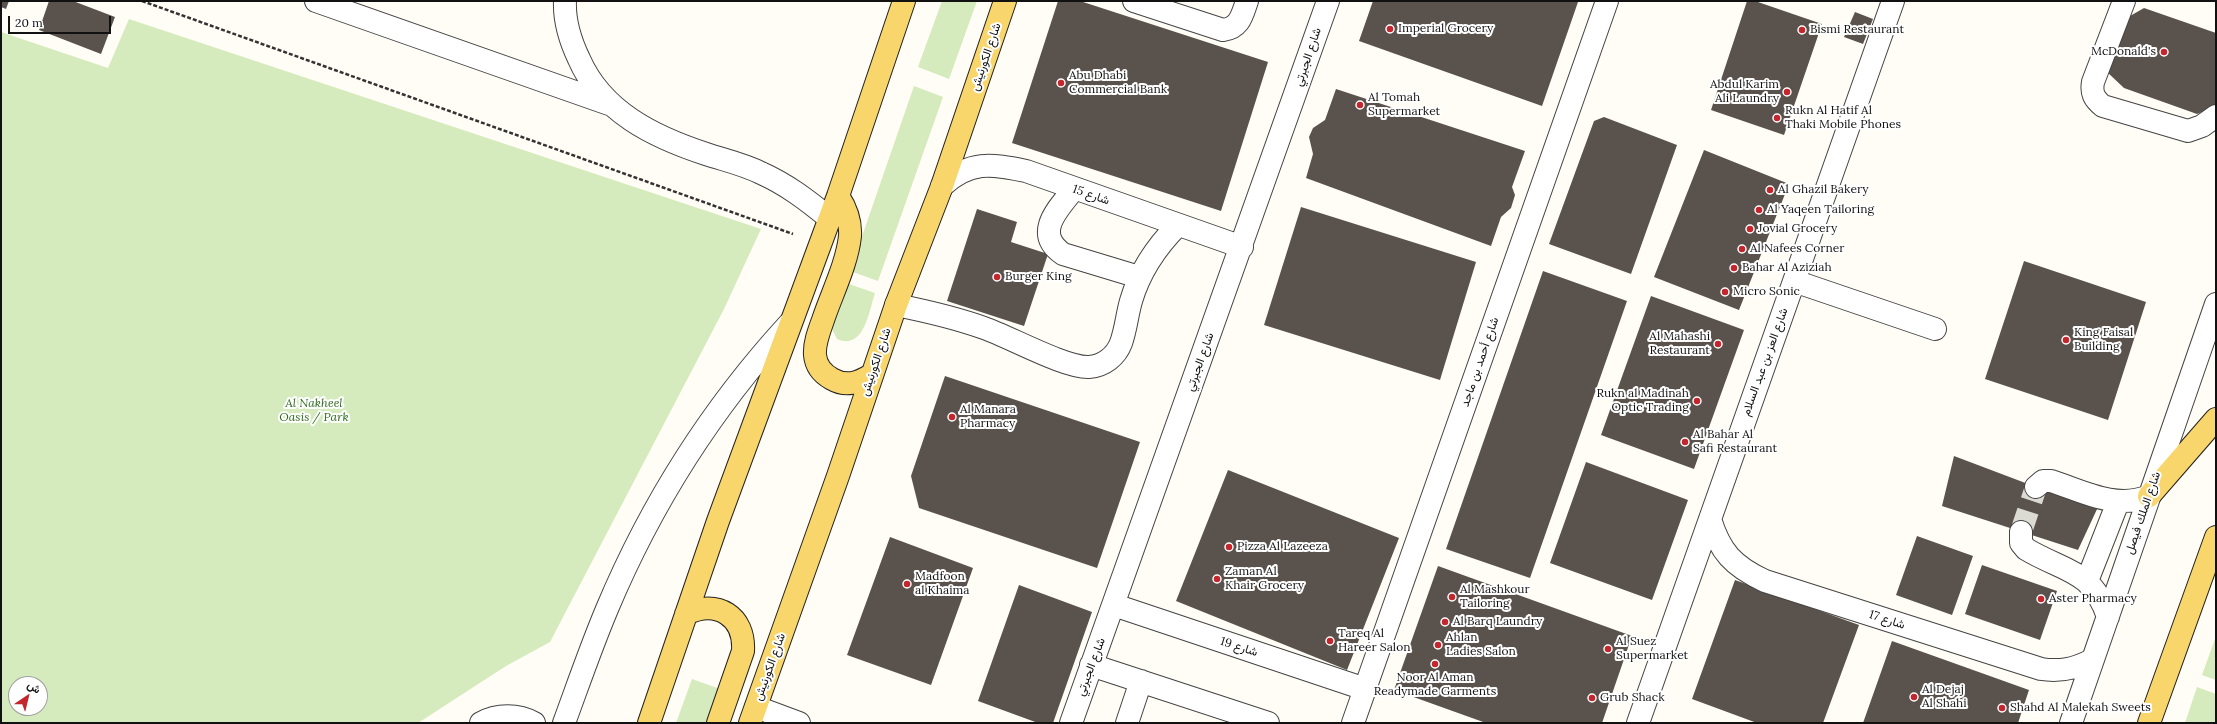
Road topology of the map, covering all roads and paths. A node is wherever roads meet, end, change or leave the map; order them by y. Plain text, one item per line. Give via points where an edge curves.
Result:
1 (142, 1) edge
2 (316, 1) edge
3 (565, 1) edge
4 (904, 1) edge
5 (1005, 1) edge
6 (1134, 1) edge
7 (1247, 1) edge
8 (1328, 1) edge
9 (1607, 1) edge
10 (1893, 1) edge
11 (2124, 1) edge
12 (610, 104) junction
13 (2216, 116) edge
14 (942, 186) junction
15 (1074, 189) junction
16 (838, 196) junction
17 (829, 218) junction
18 (1178, 225) junction
19 (819, 243) junction
20 (1242, 247) junction
21 (1139, 277) junction
22 (1794, 281) junction
23 (2216, 304) edge
24 (896, 305) junction
25 (789, 324) junction
26 (1935, 330) dead end
27 (871, 375) junction
28 (2216, 419) edge
29 (2036, 487) dead end
30 (2149, 496) junction
31 (2118, 502) junction
32 (1710, 519) junction
33 (2021, 532) tunnel mouth
34 (2216, 537) edge
35 (2087, 581) junction
36 (1114, 605) junction
37 (686, 614) junction
38 (2108, 617) junction
39 (2092, 660) junction
40 (1091, 665) junction
41 (1141, 681) junction
42 (1365, 689) junction
43 (753, 715) edge
44 (481, 723) edge
45 (534, 723) edge
46 (564, 723) edge
47 (649, 723) edge
48 (718, 723) edge
49 (799, 723) edge
50 (1071, 723) edge
51 (1127, 723) edge
52 (1268, 723) edge
53 (1353, 723) edge
54 (1638, 723) edge
55 (2071, 723) edge
56 (2149, 723) edge

1 - 19 path
2 - 12 street
3 - 12 street via 564,17 571,41 592,84
4 - 16 main road
5 - 14 main road, شارع الكورنيش
6 - 7 street via 1223,30 1237,25
8 - 20 street, شارع الجبرتي
9 - 42 street, شارع أحمد بن ماجد
10 - 22 street, شارع العز بن عبد السلام
11 - 13 street via 2093,82 2092,89 2097,102 2188,131 2202,126
12 - 17 street via 632,120 681,145 760,172 784,185
14 - 15 street, شارع 15 via 952,176 964,170 992,165 1026,171
14 - 24 main road, شارع الكورنيش
15 - 18 street, شارع 15
15 - 21 street via 1050,221 1050,240 1055,248 1063,254
16 - 17 main road
16 - 27 main road via 845,207 850,236 819,332 815,356 826,376 837,382 861,382
17 - 19 main road
18 - 20 street, شارع 15
18 - 21 street via 1149,258
19 - 25 main road
20 - 36 street, شارع الجبرتي via 1134,542
21 - 24 street via 1121,343 1114,356 1103,364 1089,367 1073,364 985,328
22 - 26 street
22 - 32 street, شارع العز بن عبد السلام
23 - 30 street, شارع الملك فيصل
24 - 27 main road, شارع الكورنيش
25 - 37 main road
25 - 46 street via 729,395 693,446 661,499 607,610
27 - 43 main road, شارع الكورنيش
28 - 30 main road
29 - 31 street via 2043,481 2050,481
30 - 31 street via 2134,501
30 - 38 street, شارع الملك فيصل
31 - 35 street
32 - 39 street, شارع 17 via 1716,539 1728,558 1745,572 1765,581 2041,669 2073,669
32 - 54 street, شارع العز بن عبد السلام
33 - 35 street via 2020,538 2026,549
34 - 56 main road
35 - 38 street via 2103,604
36 - 40 street, شارع الجبرتي
36 - 42 street, شارع 19
37 - 47 main road
37 - 48 main road via 696,609 718,609 735,621 744,640 743,651
38 - 39 street, شارع الملك فيصل
39 - 55 street, شارع الملك فيصل
40 - 41 street
40 - 50 street, شارع الجبرتي
41 - 51 street
41 - 52 street
42 - 53 street, شارع أحمد بن ماجد
43 - 49 street
44 - 45 street via 488,719 507,716 527,719

